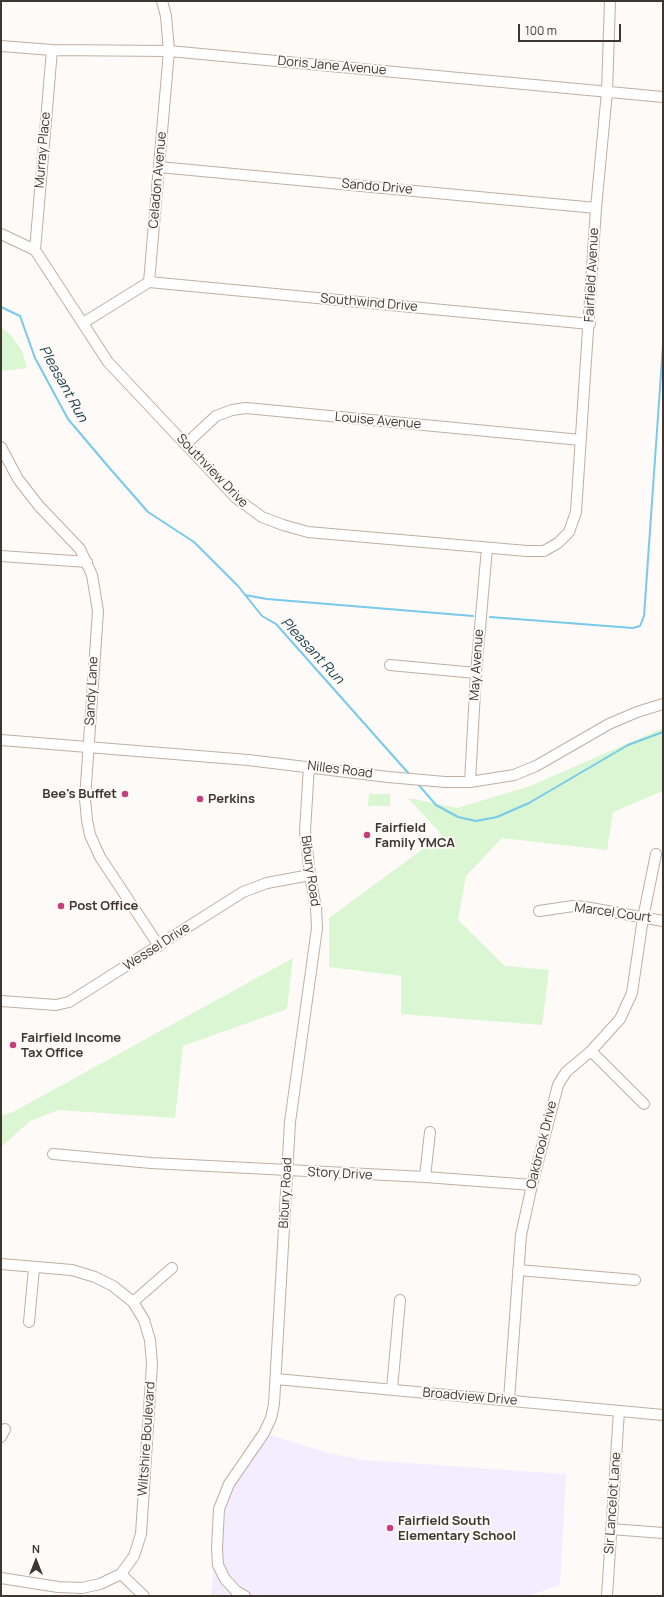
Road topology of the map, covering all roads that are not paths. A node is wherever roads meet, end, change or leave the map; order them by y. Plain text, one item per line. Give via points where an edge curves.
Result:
1 (162, 1) edge
2 (610, 1) edge
3 (1, 46) edge
4 (52, 50) junction
5 (168, 51) junction
6 (606, 92) junction
7 (663, 97) edge
8 (159, 167) junction
9 (596, 208) junction
10 (1, 234) edge
11 (35, 250) junction
12 (149, 282) junction
13 (83, 323) junction
14 (590, 324) junction
15 (581, 440) junction
16 (186, 444) junction
17 (1, 447) edge
18 (558, 543) joint
19 (486, 548) junction
20 (1, 556) edge
21 (87, 562) junction
22 (390, 666) dead end
23 (476, 673) junction
24 (663, 704) edge
25 (1, 740) edge
26 (89, 748) junction
27 (309, 766) junction
28 (470, 782) junction
29 (656, 854) dead end
30 (310, 875) junction
31 (539, 911) dead end
32 (643, 918) junction
33 (663, 921) edge
34 (159, 946) junction
35 (1, 1001) edge
36 (591, 1051) junction
37 (644, 1104) dead end
38 (430, 1132) dead end
39 (53, 1154) dead end
40 (287, 1171) junction
41 (425, 1177) junction
42 (532, 1185) junction
43 (1, 1264) edge
44 (34, 1268) junction
45 (172, 1268) dead end
46 (518, 1270) junction
47 (635, 1280) dead end
48 (400, 1300) dead end
49 (133, 1302) junction
50 (29, 1322) dead end
51 (276, 1379) junction
52 (392, 1389) junction
53 (509, 1400) junction
54 (619, 1411) junction
55 (663, 1414) edge
56 (611, 1529) junction
57 (663, 1533) edge
58 (121, 1574) junction
59 (1, 1578) edge
60 (144, 1596) edge
61 (245, 1596) edge
62 (607, 1596) edge

1 - 5 street, Celadon Avenue via 166,16
2 - 6 street, Fairfield Avenue
3 - 4 street, Doris Jane Avenue
4 - 5 street, Doris Jane Avenue
4 - 11 street, Murray Place
5 - 6 street, Doris Jane Avenue
5 - 8 street, Celadon Avenue
6 - 7 street, Doris Jane Avenue
6 - 9 street, Fairfield Avenue
8 - 9 street, Sando Drive
8 - 12 street, Celadon Avenue
9 - 14 street, Fairfield Avenue
10 - 11 street
11 - 13 street, Southview Drive
12 - 13 street
12 - 14 street, Southwind Drive
13 - 16 street, Southview Drive via 108,362
14 - 15 street, Fairfield Avenue
15 - 16 street, Louise Avenue via 246,408 216,416
15 - 18 street, Fairfield Avenue via 576,512 569,532
16 - 19 street, Southview Drive via 246,506 262,517 283,525 308,532
17 - 21 street, Sandy Lane via 18,478 39,506 80,550
18 - 19 street, Southview Drive via 544,551
19 - 23 street, May Avenue
20 - 21 street
21 - 26 street, Sandy Lane via 95,584 98,611
22 - 23 street
23 - 28 street, May Avenue
24 - 28 street, Nilles Road via 609,724 525,770 500,778
25 - 26 street, Nilles Road
26 - 27 street, Nilles Road
26 - 34 street, Sandy Lane via 85,807 90,835 106,866
27 - 28 street, Nilles Road via 388,777
27 - 30 street, Bibury Road via 305,831
29 - 32 street, Oakbrook Drive
30 - 34 street, Wessel Drive via 267,882 243,892
30 - 40 street, Bibury Road via 317,928 290,1122
31 - 32 street, Marcel Court via 573,906
32 - 33 street, Marcel Court
32 - 36 street, Oakbrook Drive via 632,993 620,1019
34 - 35 street, Wessel Drive via 69,1002 56,1005
36 - 37 street
36 - 42 street, Oakbrook Drive via 566,1072 558,1085
38 - 41 street
39 - 40 street, Story Drive
40 - 41 street, Story Drive
40 - 51 street, Bibury Road
41 - 42 street, Story Drive
42 - 46 street, Oakbrook Drive via 521,1235
43 - 44 street, Wiltshire Boulevard
44 - 49 street, Wiltshire Boulevard via 72,1270 95,1277 113,1286
44 - 50 street
45 - 49 street
46 - 47 street
46 - 53 street, Oakbrook Drive
48 - 52 street
49 - 58 street, Wiltshire Boulevard via 144,1320 150,1340 152,1364 141,1534 134,1556
51 - 52 street, Broadview Drive
51 - 61 street, Bibury Road via 271,1418 264,1433 229,1484 219,1508 216,1548 218,1565 225,1579 236,1591
52 - 53 street, Broadview Drive
53 - 54 street, Broadview Drive
54 - 55 street, Broadview Drive
54 - 56 street, Sir Lancelot Lane
56 - 57 street
56 - 62 street, Sir Lancelot Lane
58 - 59 street via 100,1584 82,1588
58 - 60 street

